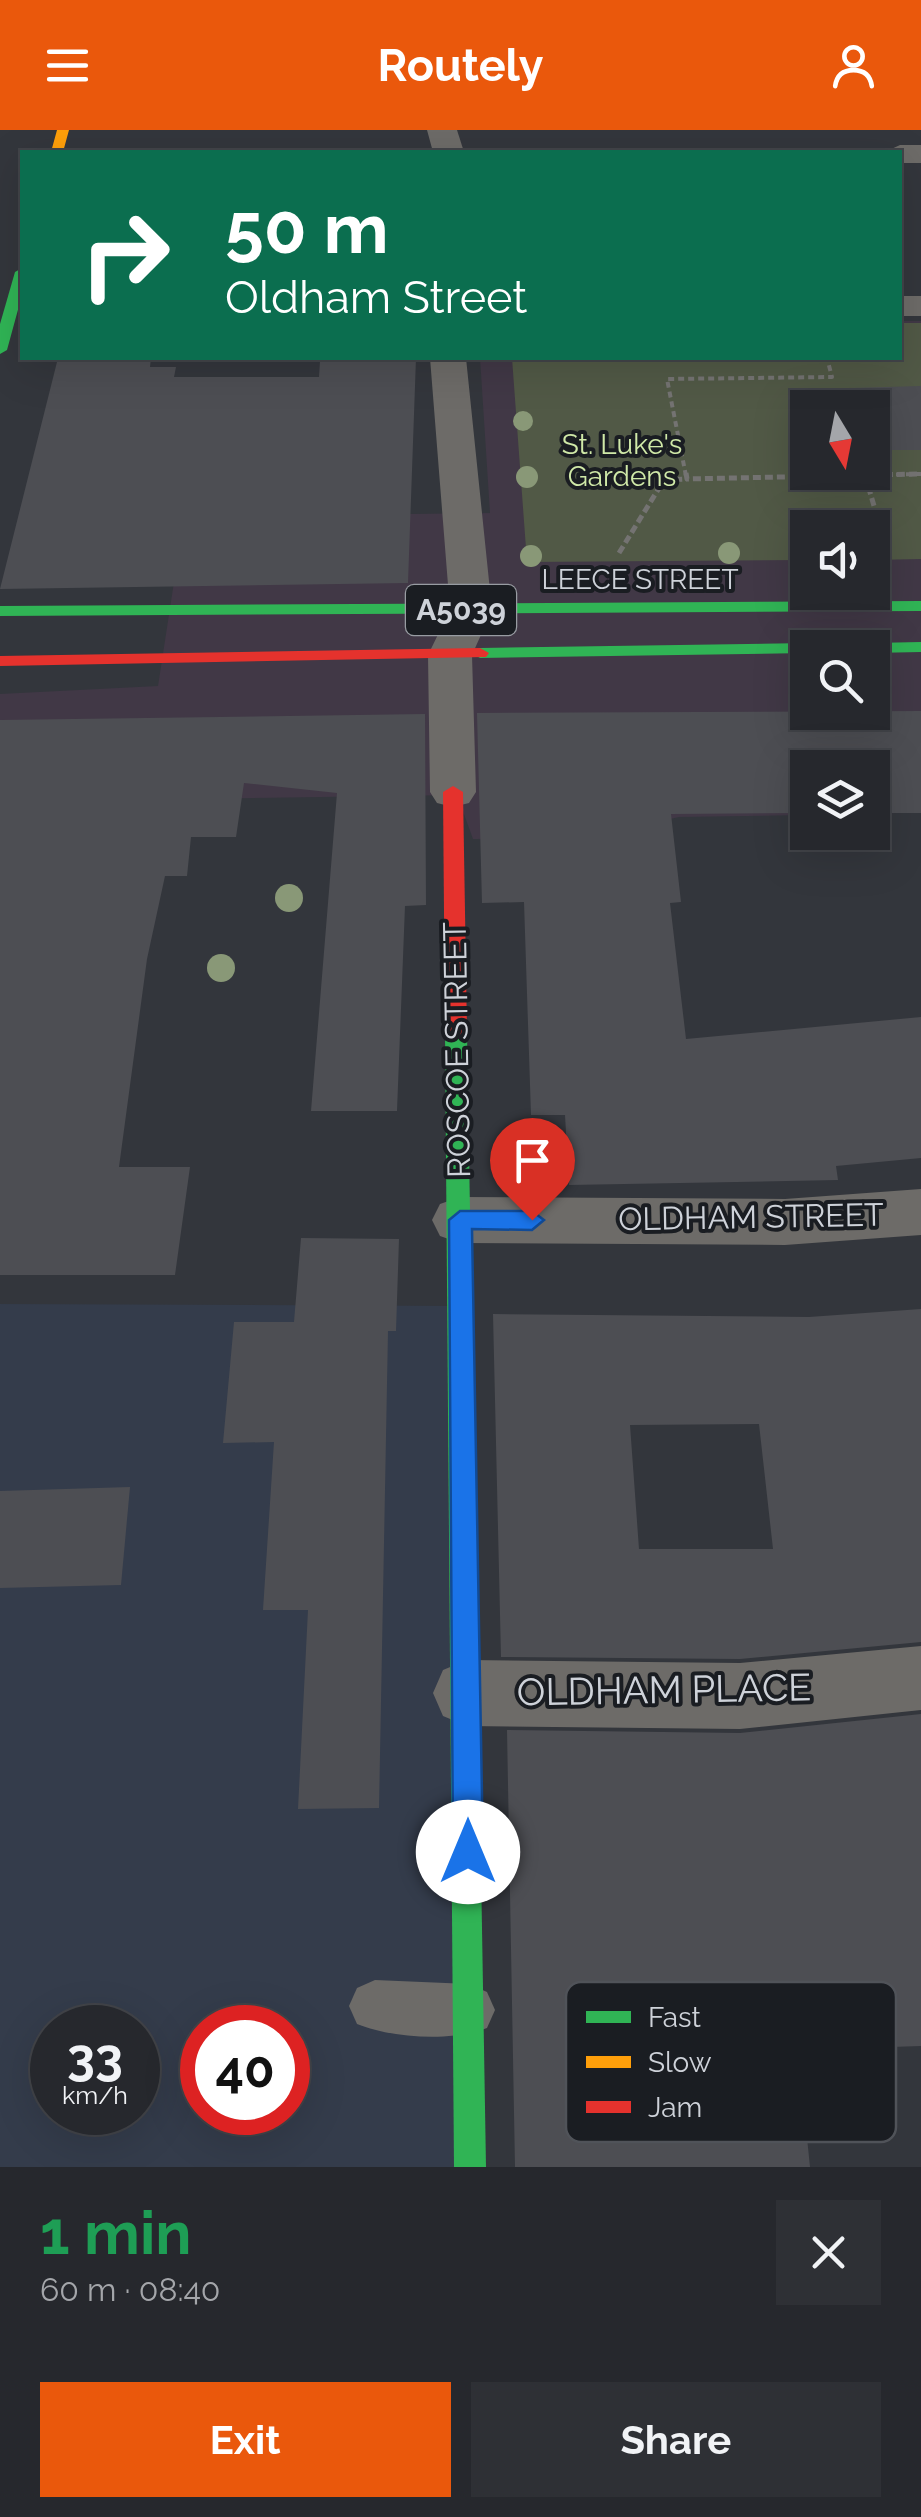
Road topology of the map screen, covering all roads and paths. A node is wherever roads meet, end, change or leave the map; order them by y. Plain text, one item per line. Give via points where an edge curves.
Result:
1 (20, 279) edge
2 (0, 350) edge
3 (448, 360) edge
4 (828, 360) edge
5 (921, 474) edge
6 (890, 475) edge
7 (790, 477) edge
8 (687, 479) junction
9 (921, 606) edge
10 (615, 609) junction
11 (0, 610) edge
12 (470, 610) junction
13 (921, 647) edge
14 (790, 648) edge
15 (890, 648) edge
16 (450, 655) junction
17 (0, 661) edge
18 (452, 792) joint
19 (921, 1212) edge
20 (460, 1220) junction
21 (921, 1678) edge
22 (466, 1694) junction
23 (374, 2006) dead end
24 (469, 2010) junction
25 (470, 2167) edge

1 - 2 main road
3 - 12 street, ROSCOE STREET
4 - 8 path via 832,376 667,379
5 - 6 path
7 - 8 path
8 - 10 path via 664,480 613,562
9 - 10 main road, LEECE STREET / A5039
10 - 12 main road, LEECE STREET / A5039
11 - 12 main road, LEECE STREET / A5039
12 - 16 street, ROSCOE STREET
13 - 15 main road
14 - 16 main road, A5039
16 - 17 main road, A5039
16 - 18 street, ROSCOE STREET
18 - 20 main road, ROSCOE STREET
19 - 20 street, OLDHAM STREET via 785,1222
20 - 22 main road, ROSCOE STREET
21 - 22 street, OLDHAM PLACE via 740,1696
22 - 24 main road, ROSCOE STREET
23 - 24 lane
24 - 25 main road, ROSCOE STREET

